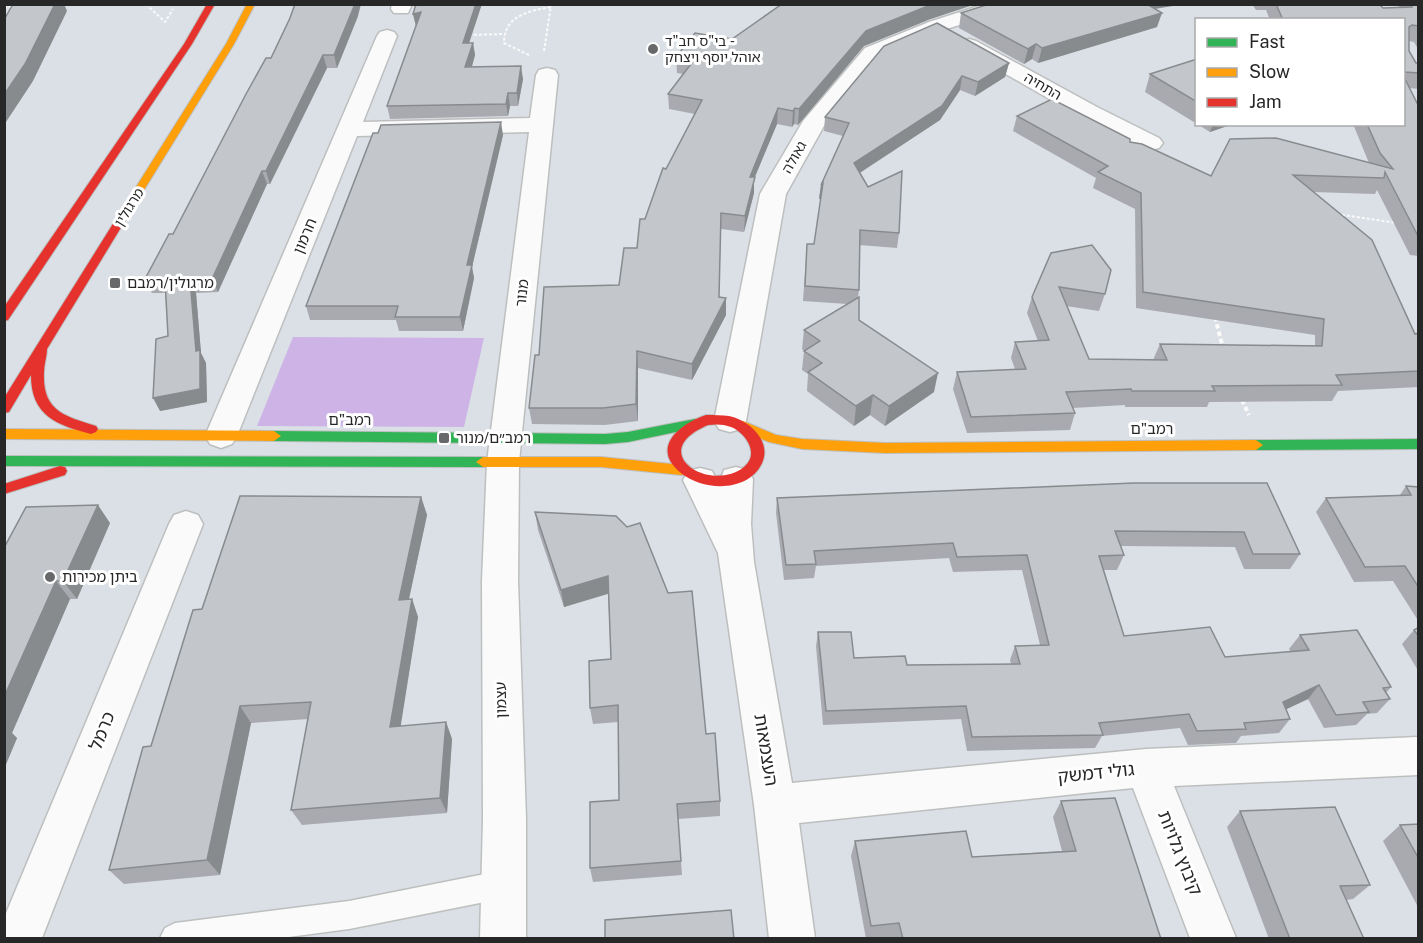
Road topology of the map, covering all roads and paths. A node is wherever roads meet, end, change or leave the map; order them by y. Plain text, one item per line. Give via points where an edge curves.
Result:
1 (19, 4) edge
2 (146, 4) edge
3 (177, 4) edge
4 (211, 4) edge
5 (251, 4) edge
6 (1008, 4) edge
7 (551, 6) edge
8 (4, 8) edge
9 (936, 26) junction
10 (503, 34) junction
11 (468, 35) edge
12 (387, 36) dead end
13 (546, 67) junction
14 (541, 125) junction
15 (350, 129) junction
16 (1151, 143) dead end
17 (1332, 213) edge
18 (1398, 223) edge
19 (1213, 308) edge
20 (4, 317) edge
21 (44, 345) junction
22 (1225, 357) edge
23 (1241, 396) edge
24 (4, 409) edge
25 (695, 424) junction
26 (736, 424) junction
27 (4, 434) edge
28 (113, 435) junction
29 (221, 436) junction
30 (1419, 444) edge
31 (1263, 445) junction
32 (885, 448) junction
33 (505, 450) junction
34 (802, 458) dead end
35 (4, 461) edge
36 (96, 461) junction
37 (774, 464) dead end
38 (691, 475) junction
39 (742, 476) junction
40 (4, 489) edge
41 (186, 524) dead end
42 (736, 562) junction
43 (1419, 756) edge
44 (1146, 768) junction
45 (775, 805) junction
46 (505, 884) junction
47 (19, 939) edge
48 (175, 939) edge
49 (503, 939) edge
50 (792, 939) edge
51 (1213, 939) edge

1 - 8 path
2 - 3 path via 165,22
4 - 20 street
5 - 21 street, מרגולין
6 - 9 street, גאולה
7 - 10 path via 519,14
7 - 13 path
9 - 16 street, התחיה
9 - 26 street, גאולה via 873,54 815,121 773,194
10 - 11 path
10 - 13 path via 504,43
12 - 15 street, חרמון
13 - 14 street, מנור
14 - 15 street
14 - 33 street, מנור
15 - 29 street, חרמון
17 - 18 path
19 - 22 path
21 - 24 street, מרגולין
21 - 28 street via 37,361 36,378 47,407 59,419
23 - 31 path
25 - 26 street via 712,420
25 - 33 street, רמב"ם via 628,437
25 - 38 street via 683,430 673,450 675,461
26 - 32 street, רמב"ם via 783,441
26 - 39 street via 758,444 759,454
27 - 28 street, רמב"ם
28 - 29 street, רמב"ם
29 - 33 street, רמב"ם
30 - 31 street, רמב"ם
31 - 32 street, רמב"ם
32 - 34 street, רמב"ם
33 - 36 street, רמב"ם
33 - 38 street, רמב"ם
33 - 46 street, עצמון via 500,595
35 - 36 street, רמב"ם
36 - 40 street
37 - 39 street
38 - 39 street via 723,482
38 - 42 street, העצמאות
39 - 42 street, העצמאות via 734,524
41 - 47 street, כרמל
42 - 45 street, העצמאות
43 - 44 street, גולי דמשק
44 - 45 street, גולי דמשק
44 - 51 street, קיבוץ גלויות
45 - 50 street, העצמאות
46 - 48 lane via 350,915
46 - 49 street, עצמון

